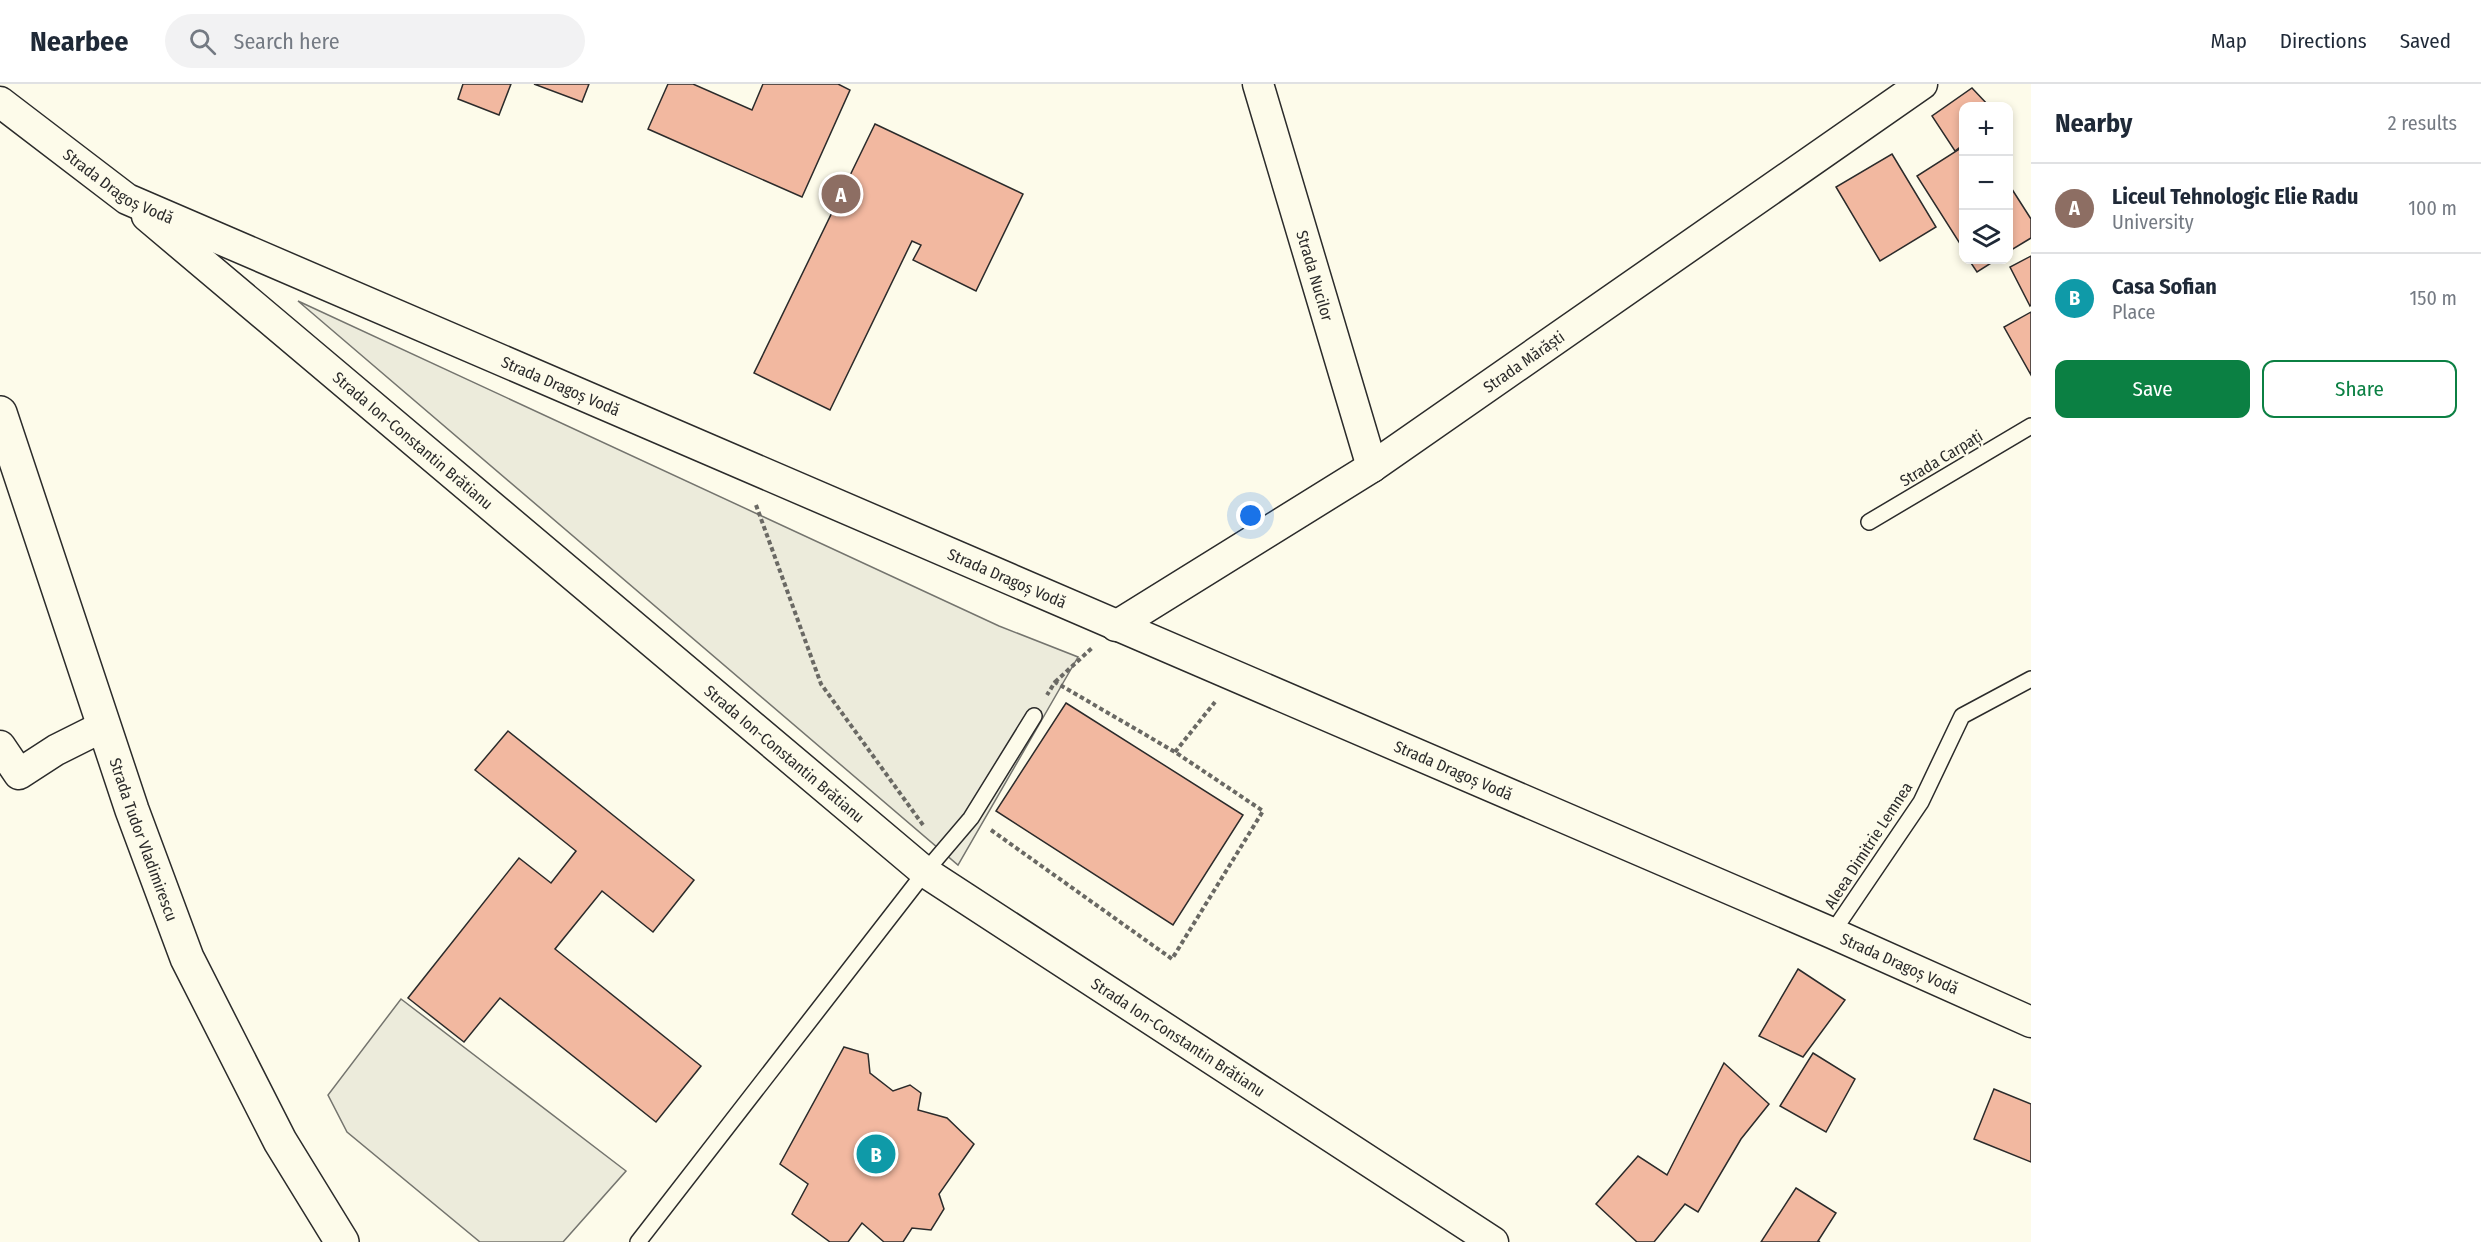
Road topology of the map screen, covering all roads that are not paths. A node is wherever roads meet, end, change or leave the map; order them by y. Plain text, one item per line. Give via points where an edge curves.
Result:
1 (1258, 84) edge
2 (1922, 84) edge
3 (0, 102) edge
4 (0, 126) edge
5 (43, 137) junction
6 (127, 198) junction
7 (0, 413) edge
8 (2031, 426) edge
9 (1372, 467) junction
10 (1869, 522) dead end
11 (1116, 626) junction
12 (2031, 679) edge
13 (1034, 716) road end
14 (104, 726) junction
15 (0, 746) edge
16 (10, 780) edge
17 (934, 862) junction
18 (1832, 933) junction
19 (2031, 1022) edge
20 (342, 1242) edge
21 (638, 1242) edge
22 (1493, 1242) edge

1 - 9 street, Strada Nucilor
2 - 9 street, Strada Mărăști
3 - 5 street, Strada Dragoș Vodă
4 - 5 street
5 - 6 street, Strada Dragoș Vodă
6 - 11 street, Strada Dragoș Vodă
6 - 17 street, Strada Ion-Constantin Brătianu
7 - 14 main road, Strada Tudor Vladimirescu
8 - 10 lane, Strada Carpați
9 - 11 street, Strada Mărăști
11 - 18 street, Strada Dragoș Vodă
12 - 18 lane, Aleea Dimitrie Lemnea via 1962,716 1920,802
13 - 17 lane via 972,816
14 - 16 street via 56,750
14 - 20 main road, Strada Tudor Vladimirescu via 187,958 280,1141
15 - 16 street
17 - 21 lane
17 - 22 street, Strada Ion-Constantin Brătianu
18 - 19 street, Strada Dragoș Vodă

